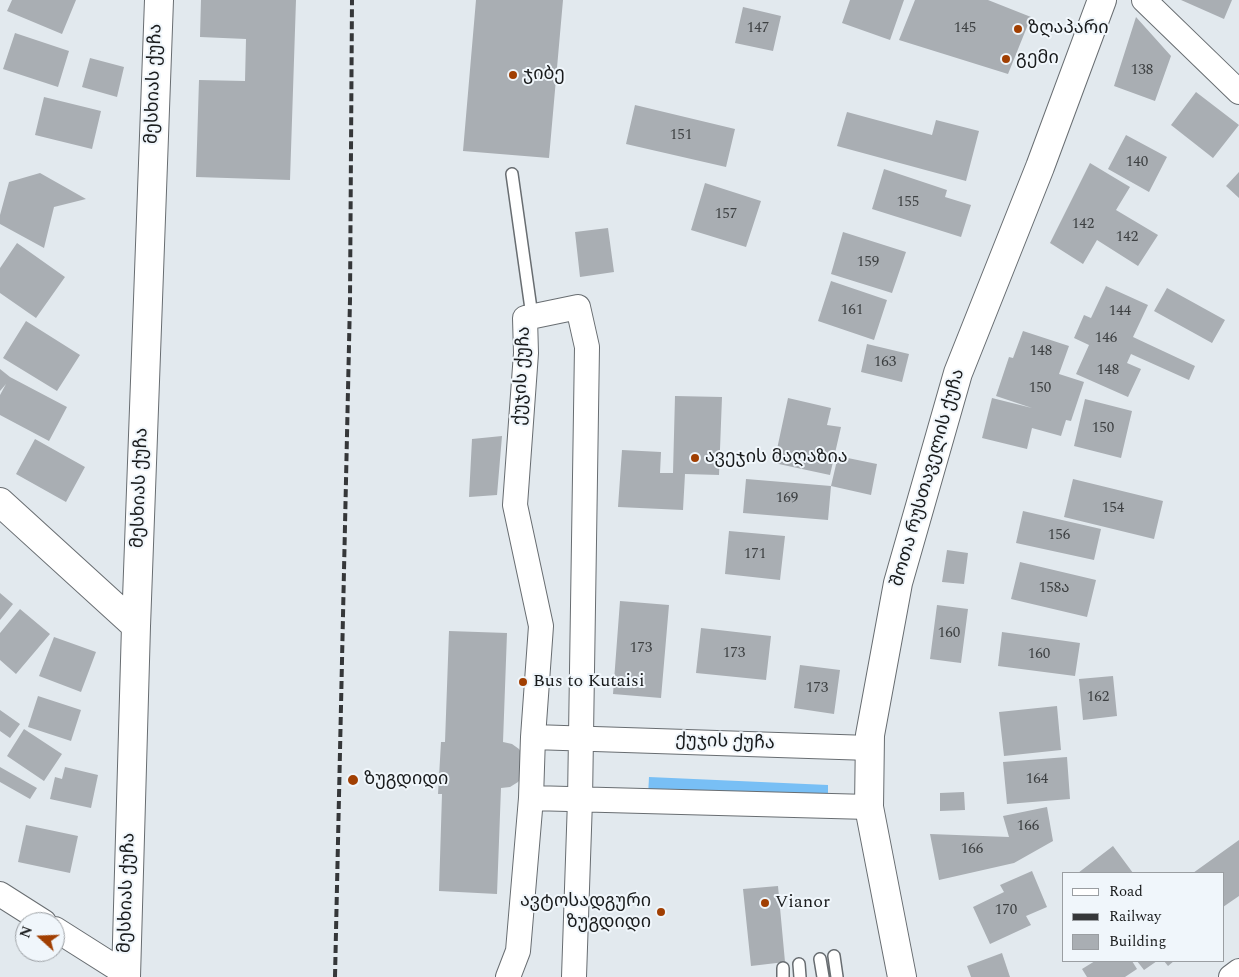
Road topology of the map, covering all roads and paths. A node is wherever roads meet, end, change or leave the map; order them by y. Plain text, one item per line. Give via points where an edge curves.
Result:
1 (159, 0) edge
2 (1102, 0) edge
3 (1144, 0) edge
4 (1239, 92) edge
5 (512, 174) dead end
6 (532, 316) junction
7 (0, 502) edge
8 (136, 626) junction
9 (532, 737) junction
10 (581, 738) junction
11 (870, 748) junction
12 (531, 798) junction
13 (580, 800) junction
14 (869, 807) junction
15 (0, 894) edge
16 (28, 912) edge
17 (65, 936) edge
18 (834, 956) dead end
19 (820, 959) dead end
20 (799, 964) dead end
21 (1239, 971) edge
22 (126, 976) edge
23 (508, 977) edge
24 (574, 977) edge
25 (800, 977) edge
26 (823, 977) edge
27 (837, 977) edge
28 (902, 977) edge
29 (1231, 977) edge

1 - 8 street, მესხიას ქუჩა
2 - 11 street, შოთა რუსთაველის ქუჩა via 958,373 898,583
3 - 4 street
5 - 6 lane
6 - 9 street, ქუჯის ქუჩა via 524,318 526,353 515,505 540,626
6 - 10 street, ქუჯის ქუჩა via 578,308 586,347
7 - 8 street
8 - 22 street, მესხიას ქუჩა
9 - 10 street, ქუჯის ქუჩა
9 - 12 street, ქუჯის ქუჩა
10 - 11 street, ქუჯის ქუჩა
10 - 13 street, ქუჯის ქუჩა
11 - 14 street, შოთა რუსთაველის ქუჩა
12 - 13 street
12 - 23 street, ქუჯის ქუჩა via 518,951
13 - 14 street
13 - 24 street, ქუჯის ქუჩა
14 - 28 street, შოთა რუსთაველის ქუჩა
15 - 16 street
17 - 22 street
18 - 27 lane
19 - 26 lane
20 - 25 lane
21 - 29 street

